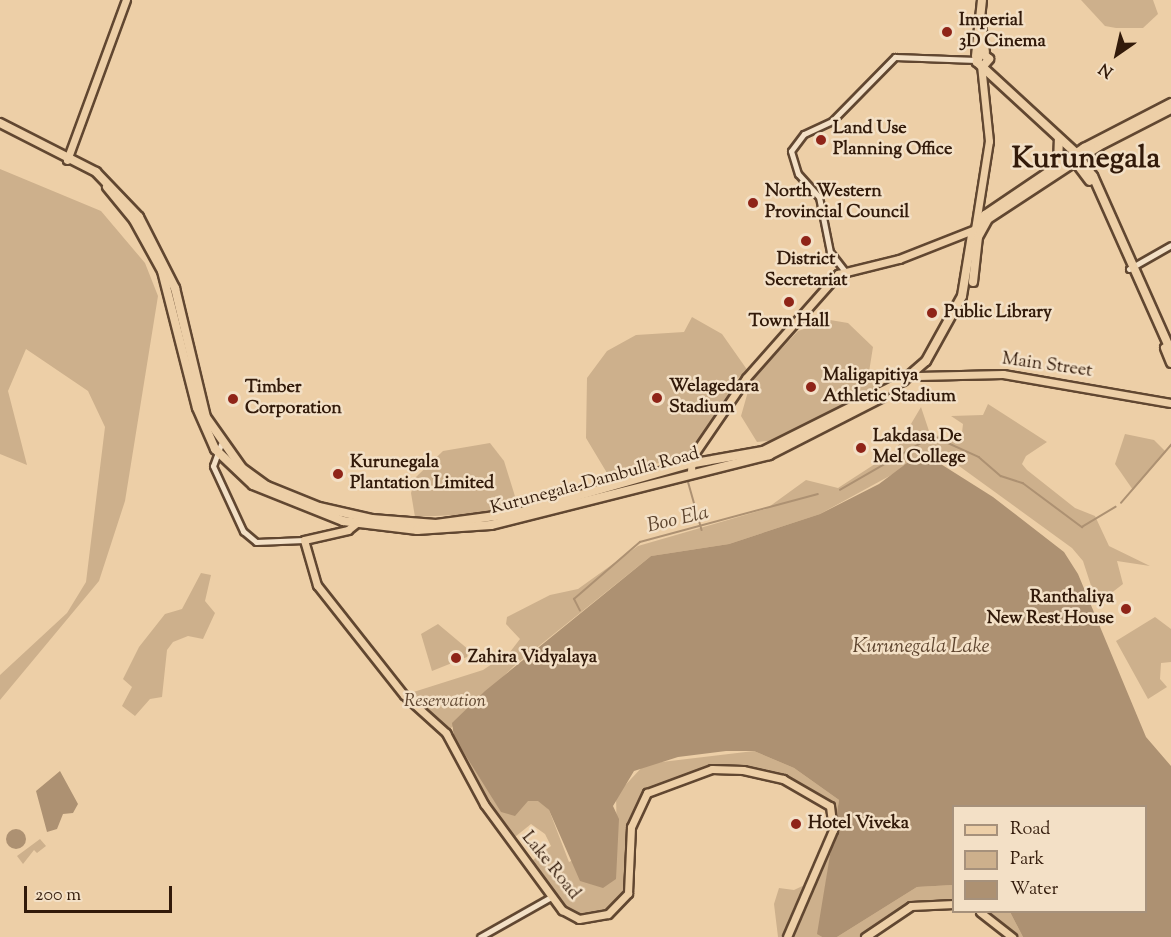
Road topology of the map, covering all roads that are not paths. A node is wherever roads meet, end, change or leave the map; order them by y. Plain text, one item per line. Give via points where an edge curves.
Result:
1 (126, 0) edge
2 (982, 0) edge
3 (982, 59) junction
4 (1171, 103) edge
5 (1171, 110) edge
6 (0, 123) edge
7 (1059, 138) junction
8 (1097, 144) junction
9 (68, 158) junction
10 (1076, 158) junction
11 (1059, 170) junction
12 (1091, 178) junction
13 (975, 228) junction
14 (1171, 245) edge
15 (1131, 268) junction
16 (844, 270) junction
17 (1171, 351) edge
18 (1171, 363) edge
19 (918, 376) junction
20 (1171, 403) edge
21 (218, 446) junction
22 (690, 467) junction
23 (359, 521) junction
24 (304, 540) junction
25 (551, 897) junction
26 (952, 904) edge
27 (981, 913) edge
28 (480, 937) edge
29 (787, 937) edge
30 (865, 937) edge
31 (1012, 937) edge

1 - 9 main road
2 - 3 highway
3 - 7 highway
3 - 13 main road via 990,141
3 - 16 street via 895,57 832,121 804,134 790,151 798,174 819,197 830,252
4 - 8 highway
5 - 8 highway
6 - 9 highway, Kurunegala-Dambulla Road
7 - 8 highway via 1078,146
7 - 10 highway
7 - 11 highway
8 - 10 highway, Kurunegala-Dambulla Road
8 - 12 highway via 1091,160
9 - 21 highway, Kurunegala-Dambulla Road via 123,195 163,259 206,417
10 - 11 highway, Kurunegala-Dambulla Road
10 - 12 highway
11 - 12 highway via 1075,170
11 - 13 highway, Kurunegala-Dambulla Road via 987,213
11 - 19 highway, Kurunegala-Dambulla Road via 982,227 970,292
12 - 15 highway
13 - 16 main road via 899,259
13 - 22 highway, Kurunegala-Dambulla Road via 967,285 920,368 790,441 747,456
14 - 15 street
15 - 17 highway
15 - 18 highway
16 - 22 main road via 746,378
19 - 20 main road, Main Street via 1003,374
19 - 22 highway, Kurunegala-Dambulla Road via 783,450
21 - 23 highway, Kurunegala-Dambulla Road via 259,481
21 - 24 street via 213,466 243,531 256,542
22 - 23 highway, Kurunegala-Dambulla Road via 490,519 436,525
23 - 24 main road
24 - 25 main road, Lake Road via 322,593 404,695 446,733 484,804
25 - 28 street
25 - 29 main road, Lake Road via 579,919 608,914 628,893 631,827 647,793 712,769 743,770 783,779 830,806 833,830
26 - 30 main road via 911,906
27 - 31 main road

